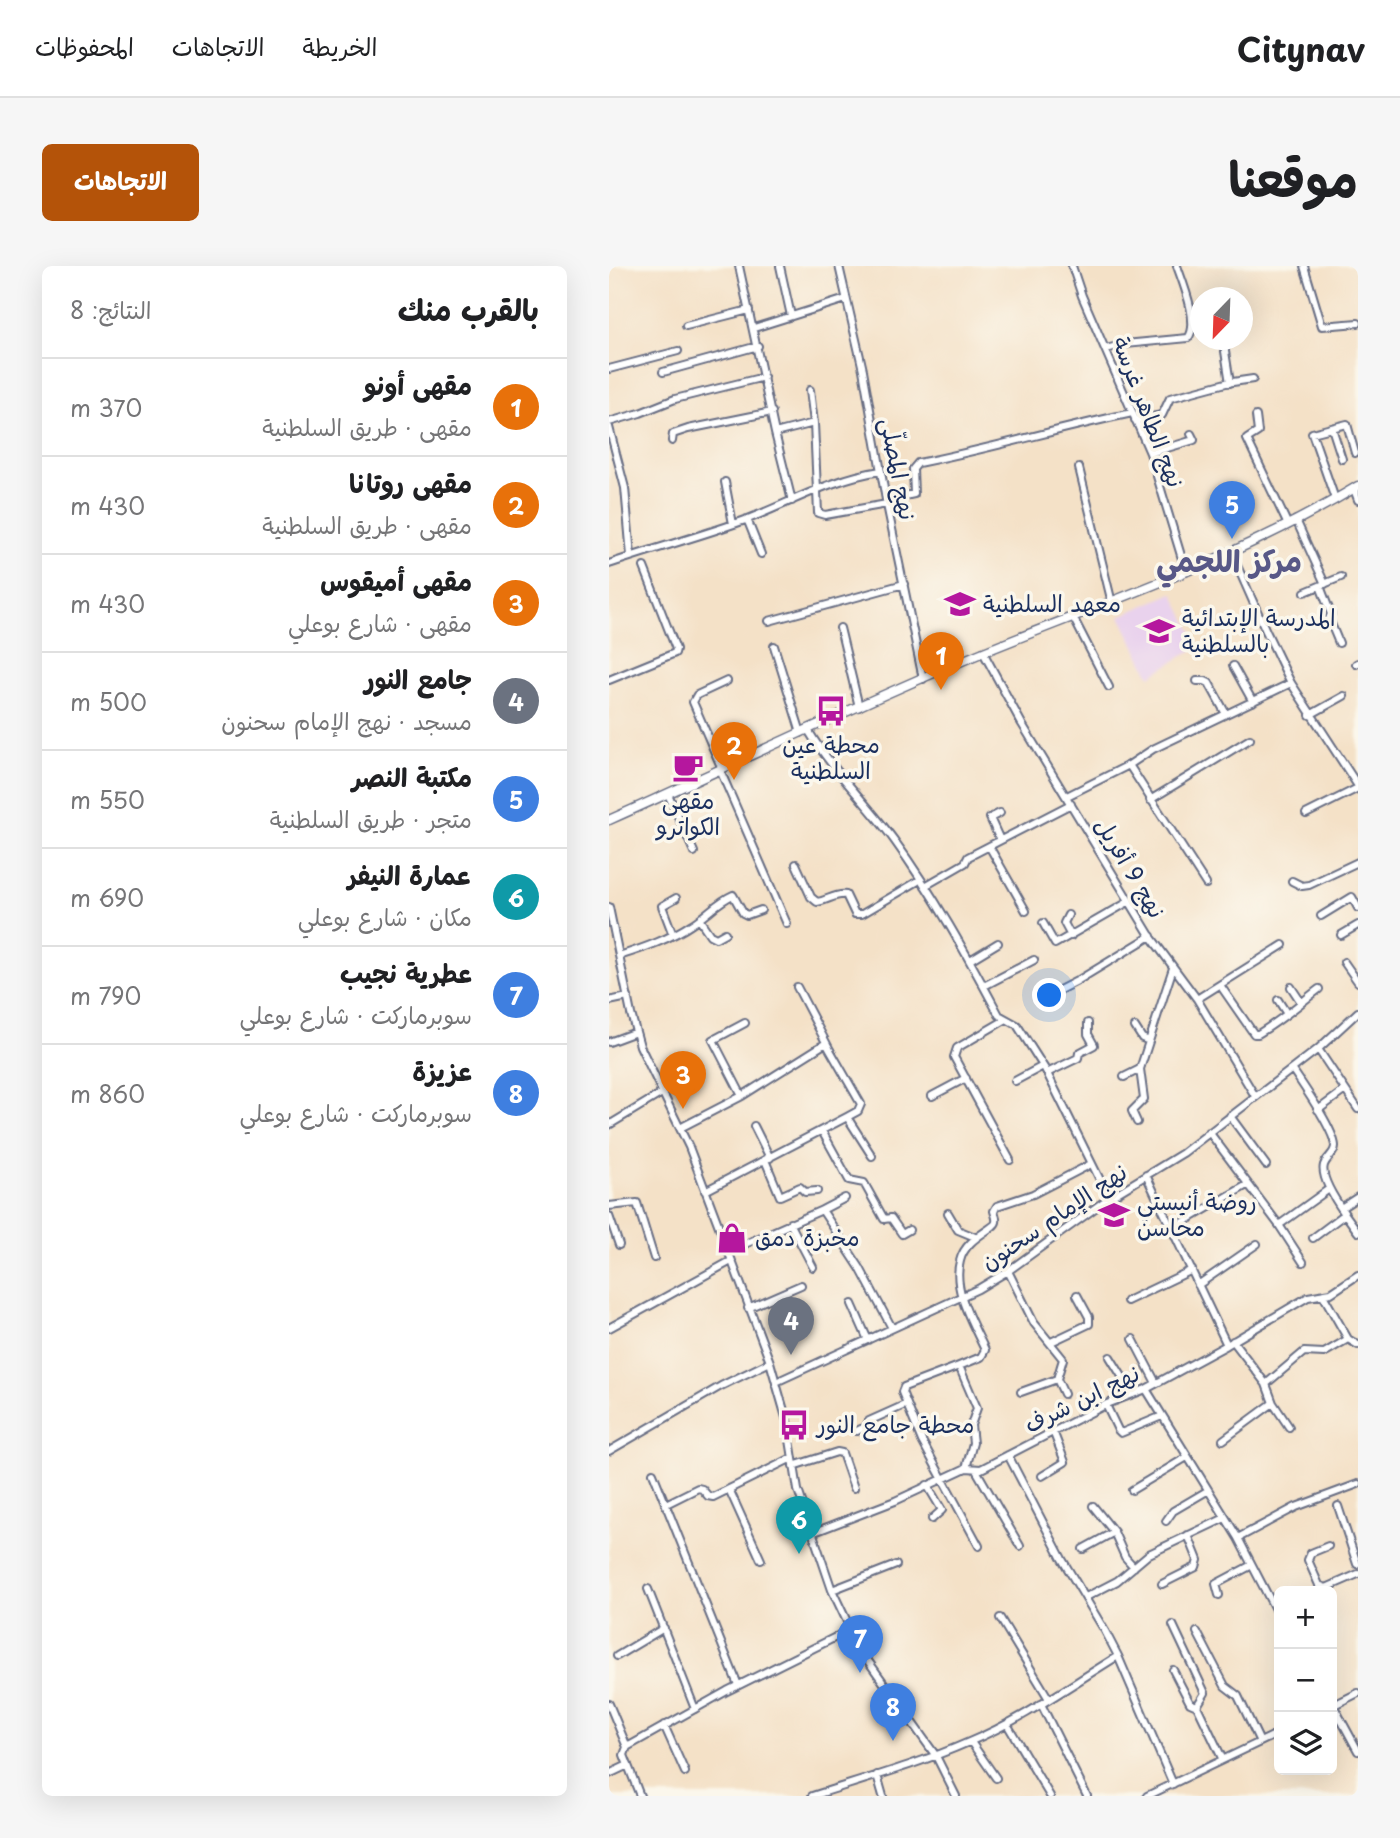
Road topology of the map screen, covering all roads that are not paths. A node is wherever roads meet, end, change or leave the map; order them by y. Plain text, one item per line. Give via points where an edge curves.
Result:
1 (739, 266) edge
2 (780, 266) edge
3 (839, 266) edge
4 (1072, 266) edge
5 (1177, 266) edge
6 (1304, 266) edge
7 (846, 299) junction
8 (749, 310) junction
9 (791, 316) junction
10 (1358, 323) edge
11 (686, 327) dead end
12 (754, 328) junction
13 (758, 346) junction
14 (1106, 349) junction
15 (1225, 350) edge
16 (678, 351) dead end
17 (609, 369) edge
18 (663, 372) dead end
19 (764, 377) junction
20 (1254, 379) dead end
21 (1230, 383) junction
22 (810, 390) dead end
23 (772, 412) junction
24 (1134, 416) junction
25 (1256, 416) dead end
26 (609, 422) edge
27 (814, 423) junction
28 (609, 427) edge
29 (1332, 428) junction
30 (775, 433) junction
31 (1191, 434) dead end
32 (672, 441) dead end
33 (1150, 453) junction
34 (1355, 453) dead end
35 (613, 458) edge
36 (1342, 458) dead end
37 (1079, 468) dead end
38 (881, 471) junction
39 (725, 482) dead end
40 (1356, 487) edge
41 (816, 488) junction
42 (1335, 499) junction
43 (1358, 500) edge
44 (792, 501) junction
45 (887, 502) junction
46 (747, 519) junction
47 (1296, 520) junction
48 (733, 524) junction
49 (1288, 525) junction
50 (1231, 552) junction
51 (761, 554) dead end
52 (631, 556) junction
53 (609, 564) edge
54 (644, 567) dead end
55 (1186, 572) junction
56 (1341, 577) dead end
57 (904, 584) junction
58 (1322, 585) junction
59 (1305, 592) dead end
60 (1112, 603) junction
61 (1073, 617) junction
62 (769, 621) dead end
63 (840, 628) dead end
64 (1339, 643) dead end
65 (774, 646) dead end
66 (983, 652) junction
67 (1233, 666) dead end
68 (923, 678) junction
69 (609, 680) edge
70 (727, 681) dead end
71 (1197, 681) dead end
72 (1291, 683) junction
73 (1109, 687) dead end
74 (1343, 696) dead end
75 (1253, 702) junction
76 (859, 707) junction
77 (1226, 714) junction
78 (1310, 715) junction
79 (805, 731) junction
80 (1250, 739) dead end
81 (1129, 765) junction
82 (721, 769) junction
83 (1358, 787) edge
84 (668, 794) junction
85 (1067, 796) junction
86 (1150, 800) junction
87 (1071, 804) junction
88 (1000, 813) dead end
89 (1306, 814) dead end
90 (609, 820) edge
91 (1000, 840) junction
92 (989, 846) junction
93 (694, 852) dead end
94 (1358, 862) edge
95 (796, 864) dead end
96 (920, 880) junction
97 (1292, 881) dead end
98 (1206, 884) dead end
99 (925, 886) junction
100 (676, 898) dead end
101 (1130, 901) junction
102 (609, 907) edge
103 (1358, 908) edge
104 (761, 910) dead end
105 (1027, 911) dead end
106 (1068, 915) dead end
107 (1321, 916) dead end
108 (699, 919) junction
109 (1043, 923) dead end
110 (787, 924) dead end
111 (1358, 925) edge
112 (725, 933) dead end
113 (673, 935) junction
114 (1341, 935) dead end
115 (1071, 936) junction
116 (1151, 936) junction
117 (998, 943) dead end
118 (1283, 946) dead end
119 (619, 956) junction
120 (970, 960) junction
121 (1034, 960) dead end
122 (1344, 962) dead end
123 (1173, 968) junction
124 (1358, 982) edge
125 (1220, 985) junction
126 (984, 986) junction
127 (1291, 986) dead end
128 (797, 987) dead end
129 (1319, 989) dead end
130 (628, 997) junction
131 (1044, 998) dead end
132 (1197, 999) junction
133 (1278, 1000) dead end
134 (609, 1001) edge
135 (1301, 1002) junction
136 (1358, 1012) edge
137 (1287, 1014) junction
138 (1005, 1020) junction
139 (745, 1023) dead end
140 (1088, 1024) dead end
141 (1135, 1027) dead end
142 (636, 1032) junction
143 (1149, 1041) junction
144 (609, 1042) edge
145 (827, 1043) junction
146 (1318, 1049) junction
147 (1140, 1069) junction
148 (1292, 1069) junction
149 (1045, 1070) junction
150 (1124, 1077) dead end
151 (966, 1078) junction
152 (1015, 1081) dead end
153 (1345, 1090) junction
154 (662, 1093) junction
155 (742, 1096) junction
156 (932, 1096) dead end
157 (1255, 1096) junction
158 (1318, 1110) junction
159 (1358, 1110) edge
160 (1230, 1115) junction
161 (847, 1117) junction
162 (1137, 1122) dead end
163 (609, 1125) edge
164 (754, 1126) dead end
165 (680, 1128) junction
166 (822, 1131) junction
167 (1209, 1132) junction
168 (872, 1156) dead end
169 (768, 1159) junction
170 (1010, 1160) dead end
171 (1091, 1164) junction
172 (1266, 1166) dead end
173 (1146, 1175) junction
174 (1247, 1185) junction
175 (1329, 1189) junction
176 (705, 1191) junction
177 (817, 1191) dead end
178 (1358, 1197) edge
179 (845, 1198) dead end
180 (1109, 1198) junction
181 (609, 1206) edge
182 (822, 1210) junction
183 (1343, 1211) junction
184 (899, 1213) dead end
185 (948, 1213) dead end
186 (609, 1216) edge
187 (891, 1218) junction
188 (790, 1223) junction
189 (1279, 1225) junction
190 (1172, 1229) junction
191 (909, 1230) dead end
192 (1358, 1232) edge
193 (975, 1237) junction
194 (1313, 1238) dead end
195 (1257, 1244) dead end
196 (619, 1245) dead end
197 (727, 1252) junction
198 (654, 1258) dead end
199 (731, 1261) junction
200 (1303, 1262) dead end
201 (813, 1267) dead end
202 (1192, 1270) junction
203 (1008, 1271) junction
204 (1358, 1275) edge
205 (801, 1285) dead end
206 (1198, 1285) junction
207 (1077, 1295) dead end
208 (1323, 1295) junction
209 (962, 1297) junction
210 (1127, 1301) dead end
211 (852, 1304) dead end
212 (748, 1308) junction
213 (609, 1328) edge
214 (893, 1328) junction
215 (1133, 1339) dead end
216 (1347, 1339) junction
217 (868, 1340) junction
218 (1051, 1342) junction
219 (1230, 1343) junction
220 (1358, 1345) edge
221 (1110, 1357) dead end
222 (770, 1362) junction
223 (960, 1366) junction
224 (1057, 1379) junction
225 (776, 1382) junction
226 (1156, 1383) junction
227 (1266, 1384) junction
228 (1146, 1389) junction
229 (1021, 1392) dead end
230 (1065, 1394) dead end
231 (1133, 1394) junction
232 (1273, 1403) junction
233 (907, 1404) junction
234 (1106, 1405) junction
235 (1162, 1416) junction
236 (1289, 1427) dead end
237 (857, 1431) dead end
238 (1053, 1431) junction
239 (1223, 1440) dead end
240 (609, 1451) edge
241 (1008, 1455) junction
242 (1187, 1457) junction
243 (792, 1462) junction
244 (966, 1468) junction
245 (976, 1470) junction
246 (653, 1474) dead end
247 (1042, 1476) dead end
248 (943, 1477) junction
249 (927, 1485) junction
250 (1356, 1485) edge
251 (854, 1488) dead end
252 (729, 1489) junction
253 (1132, 1490) dead end
254 (1207, 1491) junction
255 (1358, 1494) edge
256 (666, 1504) junction
257 (1093, 1506) dead end
258 (1338, 1506) dead end
259 (1225, 1518) junction
260 (932, 1519) dead end
261 (1166, 1521) dead end
262 (1114, 1532) junction
263 (813, 1533) junction
264 (1188, 1535) junction
265 (1238, 1538) junction
266 (979, 1546) dead end
267 (1020, 1546) dead end
268 (1328, 1546) dead end
269 (1083, 1549) dead end
270 (761, 1560) dead end
271 (1358, 1564) edge
272 (897, 1565) dead end
273 (1252, 1565) junction
274 (1134, 1567) junction
275 (1358, 1574) edge
276 (1162, 1584) dead end
277 (649, 1589) dead end
278 (832, 1590) junction
279 (1219, 1595) dead end
280 (1086, 1597) junction
281 (1274, 1607) edge
282 (1000, 1618) dead end
283 (1173, 1625) dead end
284 (664, 1628) junction
285 (850, 1630) junction
286 (1198, 1632) dead end
287 (617, 1656) dead end
288 (1118, 1656) junction
289 (1173, 1670) dead end
290 (738, 1685) junction
291 (1358, 1693) edge
292 (1049, 1699) junction
293 (609, 1704) edge
294 (1041, 1704) junction
295 (1337, 1704) edge
296 (1197, 1706) junction
297 (695, 1709) junction
298 (1336, 1712) edge
299 (1007, 1724) junction
300 (664, 1725) junction
301 (1274, 1735) edge
302 (971, 1742) junction
303 (1260, 1742) junction
304 (627, 1747) junction
305 (1358, 1751) edge
306 (936, 1756) junction
307 (1222, 1758) junction
308 (628, 1765) junction
309 (685, 1772) dead end
310 (609, 1774) edge
311 (877, 1775) junction
312 (996, 1778) dead end
313 (1173, 1783) junction
314 (640, 1796) edge
315 (812, 1796) edge
316 (883, 1796) edge
317 (956, 1796) edge
318 (1050, 1796) edge
319 (1087, 1796) edge
320 (1147, 1796) edge

1 - 8 street
2 - 9 street
3 - 7 street, نهج المصلّى
4 - 14 street, نهج الطاهر غرسة
5 - 14 street via 1191,312 1191,335
6 - 10 street via 1321,326
7 - 9 street
7 - 38 street, نهج المصلّى
8 - 11 street
8 - 12 street
9 - 12 street
12 - 13 street
13 - 18 street
13 - 19 street
14 - 24 street, نهج الطاهر غرسة
15 - 21 street
16 - 17 street
19 - 23 street
19 - 26 street via 675,399
20 - 21 street
21 - 24 street via 1170,398 1162,415
22 - 27 street
23 - 30 street
23 - 32 street via 688,429 673,434
24 - 33 street, نهج الطاهر غرسة
24 - 45 street via 1034,434 918,463 913,469 914,494
25 - 49 street via 1258,432 1247,439
27 - 30 street
27 - 41 street
28 - 35 street
29 - 34 street via 1347,424
29 - 36 street
29 - 42 street via 1312,433
30 - 44 street
31 - 33 street via 1194,440
33 - 55 street, نهج الطاهر غرسة
35 - 52 street via 625,488
37 - 60 street
38 - 41 street
38 - 45 street, نهج المصلّى
39 - 48 street
40 - 42 main road
40 - 43 street
41 - 44 street
41 - 45 street via 818,513 825,515
42 - 47 main road
44 - 46 street
45 - 57 street, نهج المصلّى
46 - 48 street
46 - 51 street
47 - 49 main road
47 - 58 street
48 - 52 street
49 - 50 main road
50 - 55 main road
50 - 72 street
52 - 53 street
54 - 69 street via 675,653
55 - 60 main road
56 - 58 street
57 - 62 street
57 - 68 street, نهج المصلّى
58 - 59 street
58 - 64 street
60 - 61 main road
61 - 66 main road
61 - 73 street
63 - 76 street
65 - 79 street
66 - 68 main road
66 - 85 street, نهج 9 أفريل
67 - 75 street
68 - 76 main road
70 - 82 street via 697,695 694,702
71 - 77 street via 1209,683
72 - 75 street
72 - 78 street
74 - 78 street
75 - 77 street
76 - 79 main road
77 - 81 street
78 - 83 street
79 - 82 main road
79 - 96 street via 891,836
80 - 86 street
81 - 85 street
81 - 86 street
82 - 84 main road
82 - 110 street
83 - 89 street
84 - 90 main road
84 - 93 street
85 - 87 street, نهج 9 أفريل
86 - 98 street
87 - 91 street
87 - 101 street, نهج 9 أفريل
88 - 91 street via 990,818
91 - 92 street
92 - 99 street
92 - 105 street
94 - 97 street via 1309,885
95 - 96 street via 811,897 822,902 846,895 855,914
96 - 99 street
99 - 120 street
100 - 113 street via 662,906
101 - 115 street
101 - 116 street, نهج 9 أفريل
102 - 119 street
103 - 107 street via 1352,897
104 - 108 street via 743,913 733,895
106 - 115 street via 1064,923
108 - 112 street via 710,935 716,938
108 - 113 street
109 - 115 street via 1055,944
111 - 114 street
113 - 119 street
116 - 123 street, نهج 9 أفريل
116 - 131 street
117 - 120 street
118 - 125 street
119 - 130 street
120 - 126 street
121 - 126 street
122 - 124 street
123 - 132 street, نهج 9 أفريل
123 - 143 street
125 - 132 street
125 - 137 street via 1254,1034
126 - 138 street
127 - 135 street
128 - 145 street
129 - 135 street
130 - 134 street
130 - 142 street
132 - 157 street, نهج 9 أفريل
133 - 137 street
135 - 137 street
136 - 146 street, نهج الإمام سحنون
138 - 149 street via 1017,1025
138 - 151 street via 957,1048 954,1057
139 - 155 street via 713,1040
140 - 149 street via 1094,1045 1078,1058
141 - 143 street
142 - 144 street
142 - 154 street
143 - 147 street
145 - 155 street
145 - 161 street via 862,1104
146 - 148 street, نهج الإمام سحنون
146 - 153 street
147 - 150 street
147 - 162 street via 1144,1099 1132,1111
148 - 157 street, نهج الإمام سحنون
148 - 158 street
149 - 152 street
149 - 171 street
151 - 156 street
151 - 170 street
153 - 158 street
153 - 159 street
154 - 163 street
154 - 165 street
155 - 165 street
157 - 160 street, نهج الإمام سحنون
158 - 175 street via 1335,1143 1324,1165
160 - 167 street, نهج الإمام سحنون
160 - 172 street
161 - 166 street
161 - 168 street
164 - 169 street
165 - 176 street
166 - 169 street
166 - 187 street via 849,1180 864,1183 884,1219
167 - 173 street, نهج الإمام سحنون
167 - 174 street
169 - 176 street
169 - 177 street via 780,1196 800,1187 805,1192
171 - 180 street
171 - 193 street via 1034,1194 997,1206 994,1226
173 - 180 street, نهج الإمام سحنون
173 - 190 street
174 - 189 street
174 - 190 street
175 - 183 street
175 - 189 street
176 - 197 street
178 - 183 street
179 - 182 street
180 - 203 street, نهج الإمام سحنون
181 - 198 street via 637,1203
182 - 188 street
182 - 214 street
183 - 192 street
183 - 194 street
184 - 187 street
185 - 193 street via 958,1230
186 - 196 street
187 - 191 street via 902,1234
188 - 197 street
188 - 201 street
189 - 200 street
190 - 202 street
193 - 209 street via 963,1249 958,1264
195 - 206 street
197 - 199 street
199 - 212 street
199 - 213 street
202 - 206 street
202 - 210 street
203 - 209 street, نهج الإمام سحنون
203 - 218 street via 1034,1323
204 - 208 street, نهج ابن شرف
205 - 212 street
206 - 219 street
207 - 218 street via 1089,1324
208 - 216 street
208 - 219 street, نهج ابن شرف via 1308,1297
209 - 214 street, نهج الإمام سحنون
209 - 223 street via 985,1350 981,1357
211 - 217 street
212 - 222 street
214 - 217 street, نهج الإمام سحنون
215 - 226 street
216 - 220 street
216 - 227 street via 1324,1353 1304,1352
217 - 225 street, نهج الإمام سحنون
218 - 224 street via 1063,1359
219 - 226 street, نهج ابن شرف
219 - 227 street
221 - 231 street
222 - 225 street
222 - 240 street
223 - 233 street via 904,1387
223 - 244 street via 977,1408
224 - 229 street
224 - 230 street
225 - 243 street
226 - 228 street, نهج ابن شرف
227 - 232 street
228 - 231 street, نهج ابن شرف
228 - 235 street
231 - 234 street, نهج ابن شرف
232 - 236 street
232 - 239 street
233 - 237 street
233 - 248 street
234 - 235 street via 1121,1433
234 - 238 street, نهج ابن شرف
235 - 242 street
238 - 241 street, نهج ابن شرف
238 - 247 street via 1065,1462
241 - 245 street, نهج ابن شرف
241 - 280 street
242 - 253 street
242 - 254 street
243 - 251 street via 842,1453
243 - 252 street
243 - 263 street
244 - 245 street
244 - 248 street
245 - 267 street
246 - 256 street
248 - 249 street
248 - 266 street
249 - 260 street via 942,1510
249 - 263 street
250 - 255 street
250 - 265 street via 1296,1507
252 - 256 street via 711,1497 698,1488
252 - 270 street
254 - 259 street
254 - 261 street via 1173,1511
256 - 290 street
257 - 262 street
258 - 271 street
259 - 264 street
259 - 265 street
262 - 269 street
262 - 274 street
263 - 278 street
264 - 274 street via 1149,1554
264 - 276 street via 1198,1560 1196,1567
265 - 273 street
268 - 275 street via 1311,1553 1308,1560 1319,1586 1326,1588
272 - 278 street
273 - 279 street via 1216,1584
273 - 281 street
274 - 280 street
277 - 284 street
278 - 285 street
280 - 288 street
282 - 292 street
283 - 296 street via 1205,1693
284 - 287 street
284 - 297 street
285 - 290 street
285 - 306 street via 870,1666
286 - 303 street
288 - 292 street
288 - 313 street
289 - 296 street via 1190,1703
290 - 297 street
291 - 295 street
292 - 294 street
293 - 304 street
294 - 299 street
294 - 319 street
296 - 307 street
297 - 300 street
298 - 305 street
299 - 302 street
299 - 318 street
300 - 304 street
300 - 309 street
301 - 303 street
302 - 306 street
302 - 312 street
303 - 307 street
304 - 308 street
306 - 311 street
306 - 317 street
307 - 313 street
308 - 310 street
308 - 314 street
311 - 315 street
311 - 316 street
313 - 320 street

